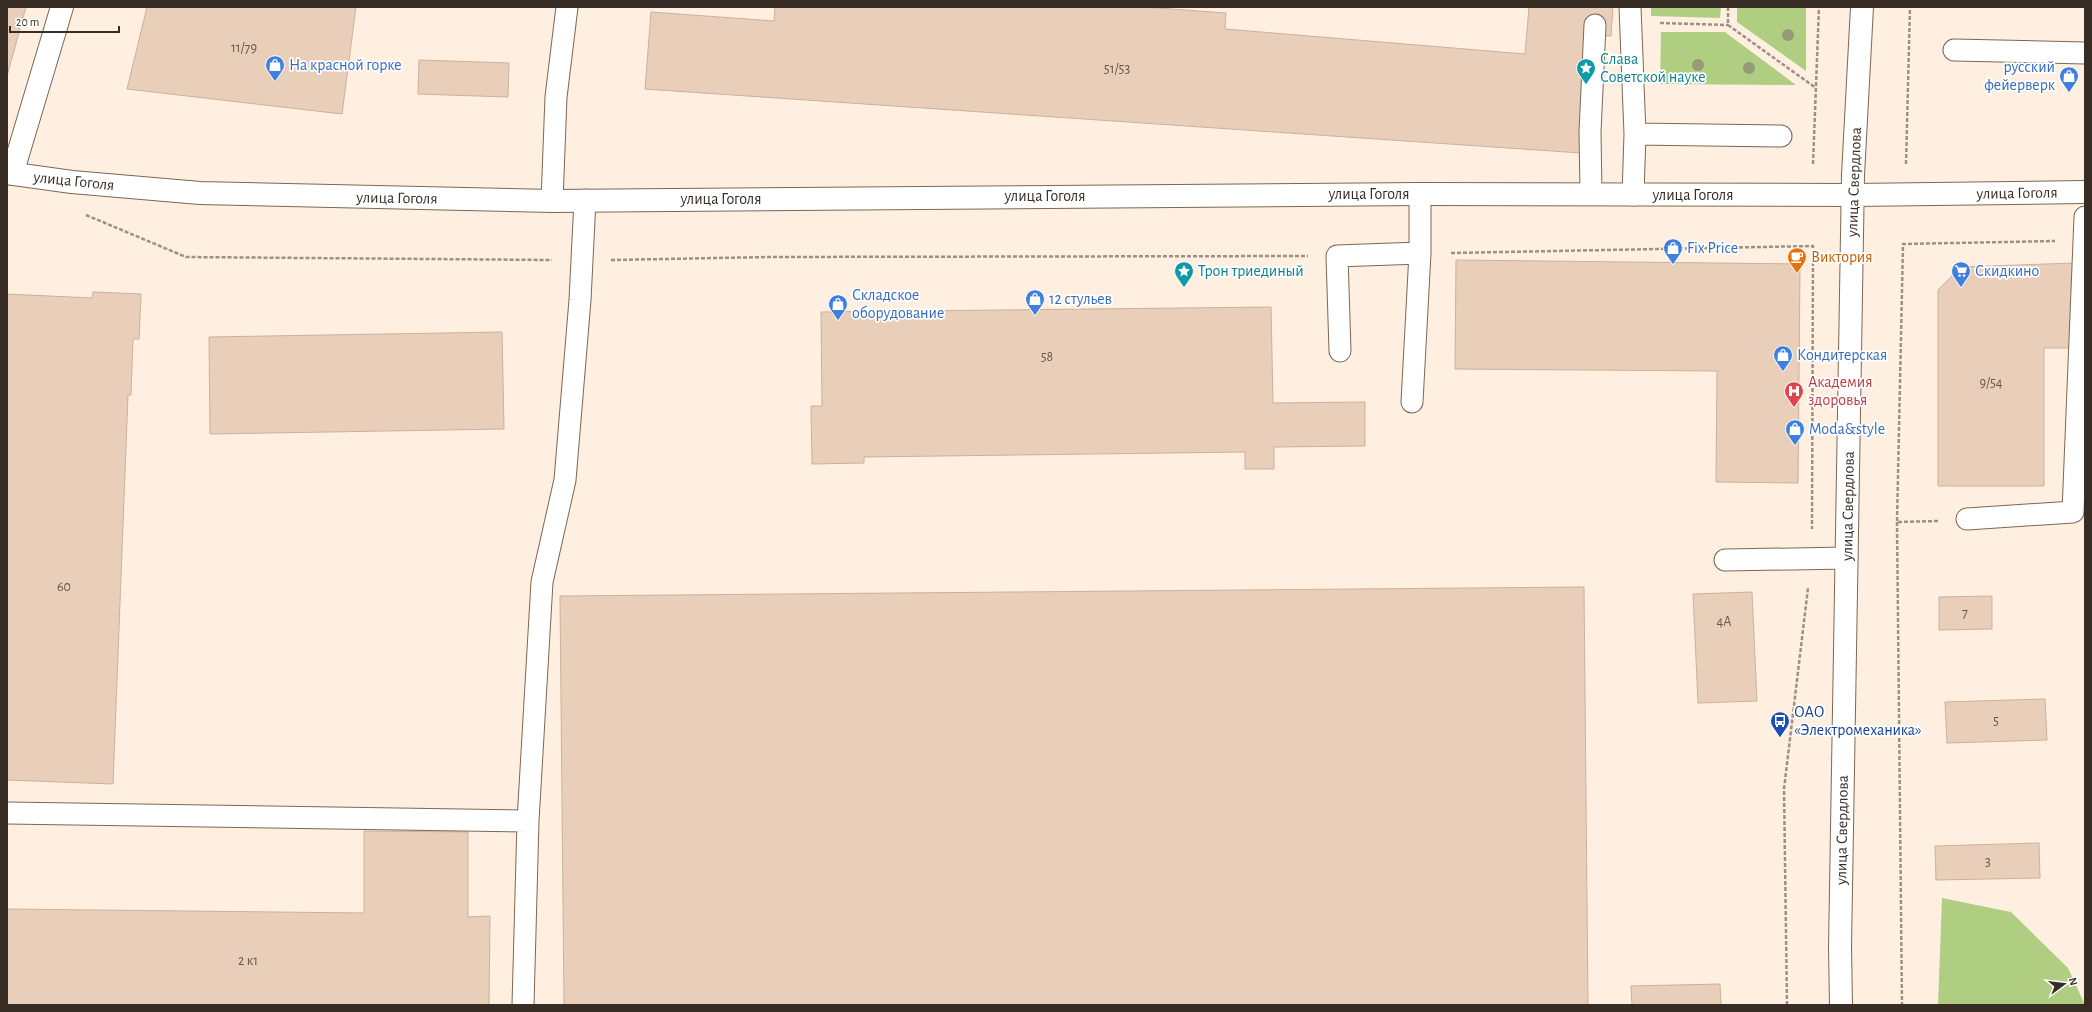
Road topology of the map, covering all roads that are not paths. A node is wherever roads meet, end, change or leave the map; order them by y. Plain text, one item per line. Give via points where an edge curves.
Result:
1 (62, 7) edge
2 (567, 7) edge
3 (1630, 7) edge
4 (1862, 7) edge
5 (1595, 25) dead end
6 (1954, 50) dead end
7 (2085, 54) edge
8 (1635, 134) junction
9 (1781, 136) dead end
10 (10, 173) edge
11 (2085, 192) edge
12 (1592, 193) junction
13 (1420, 194) junction
14 (1633, 194) junction
15 (1853, 195) junction
16 (585, 200) junction
17 (552, 201) junction
18 (2085, 217) edge
19 (1420, 253) junction
20 (1340, 351) dead end
21 (1412, 402) dead end
22 (1967, 519) road end
23 (1847, 558) junction
24 (1725, 560) dead end
25 (7, 813) edge
26 (528, 821) junction
27 (523, 1005) edge
28 (1841, 1005) edge

1 - 10 main road
2 - 17 lane via 556,97
3 - 8 lane
4 - 15 main road, улица Свердлова
5 - 12 lane via 1590,132
6 - 7 lane
8 - 9 lane
8 - 14 lane
10 - 17 main road, улица Гоголя via 72,182 200,193
11 - 15 main road, улица Гоголя
12 - 13 main road, улица Гоголя
12 - 14 main road, улица Гоголя
13 - 16 main road, улица Гоголя
13 - 19 lane
14 - 15 main road, улица Гоголя
15 - 23 main road, улица Свердлова
16 - 17 main road, улица Гоголя
16 - 26 lane via 565,480 542,582
18 - 22 lane via 2073,512
19 - 20 lane via 1337,256
19 - 21 lane
23 - 24 lane
23 - 28 main road, улица Свердлова
25 - 26 lane
26 - 27 lane

